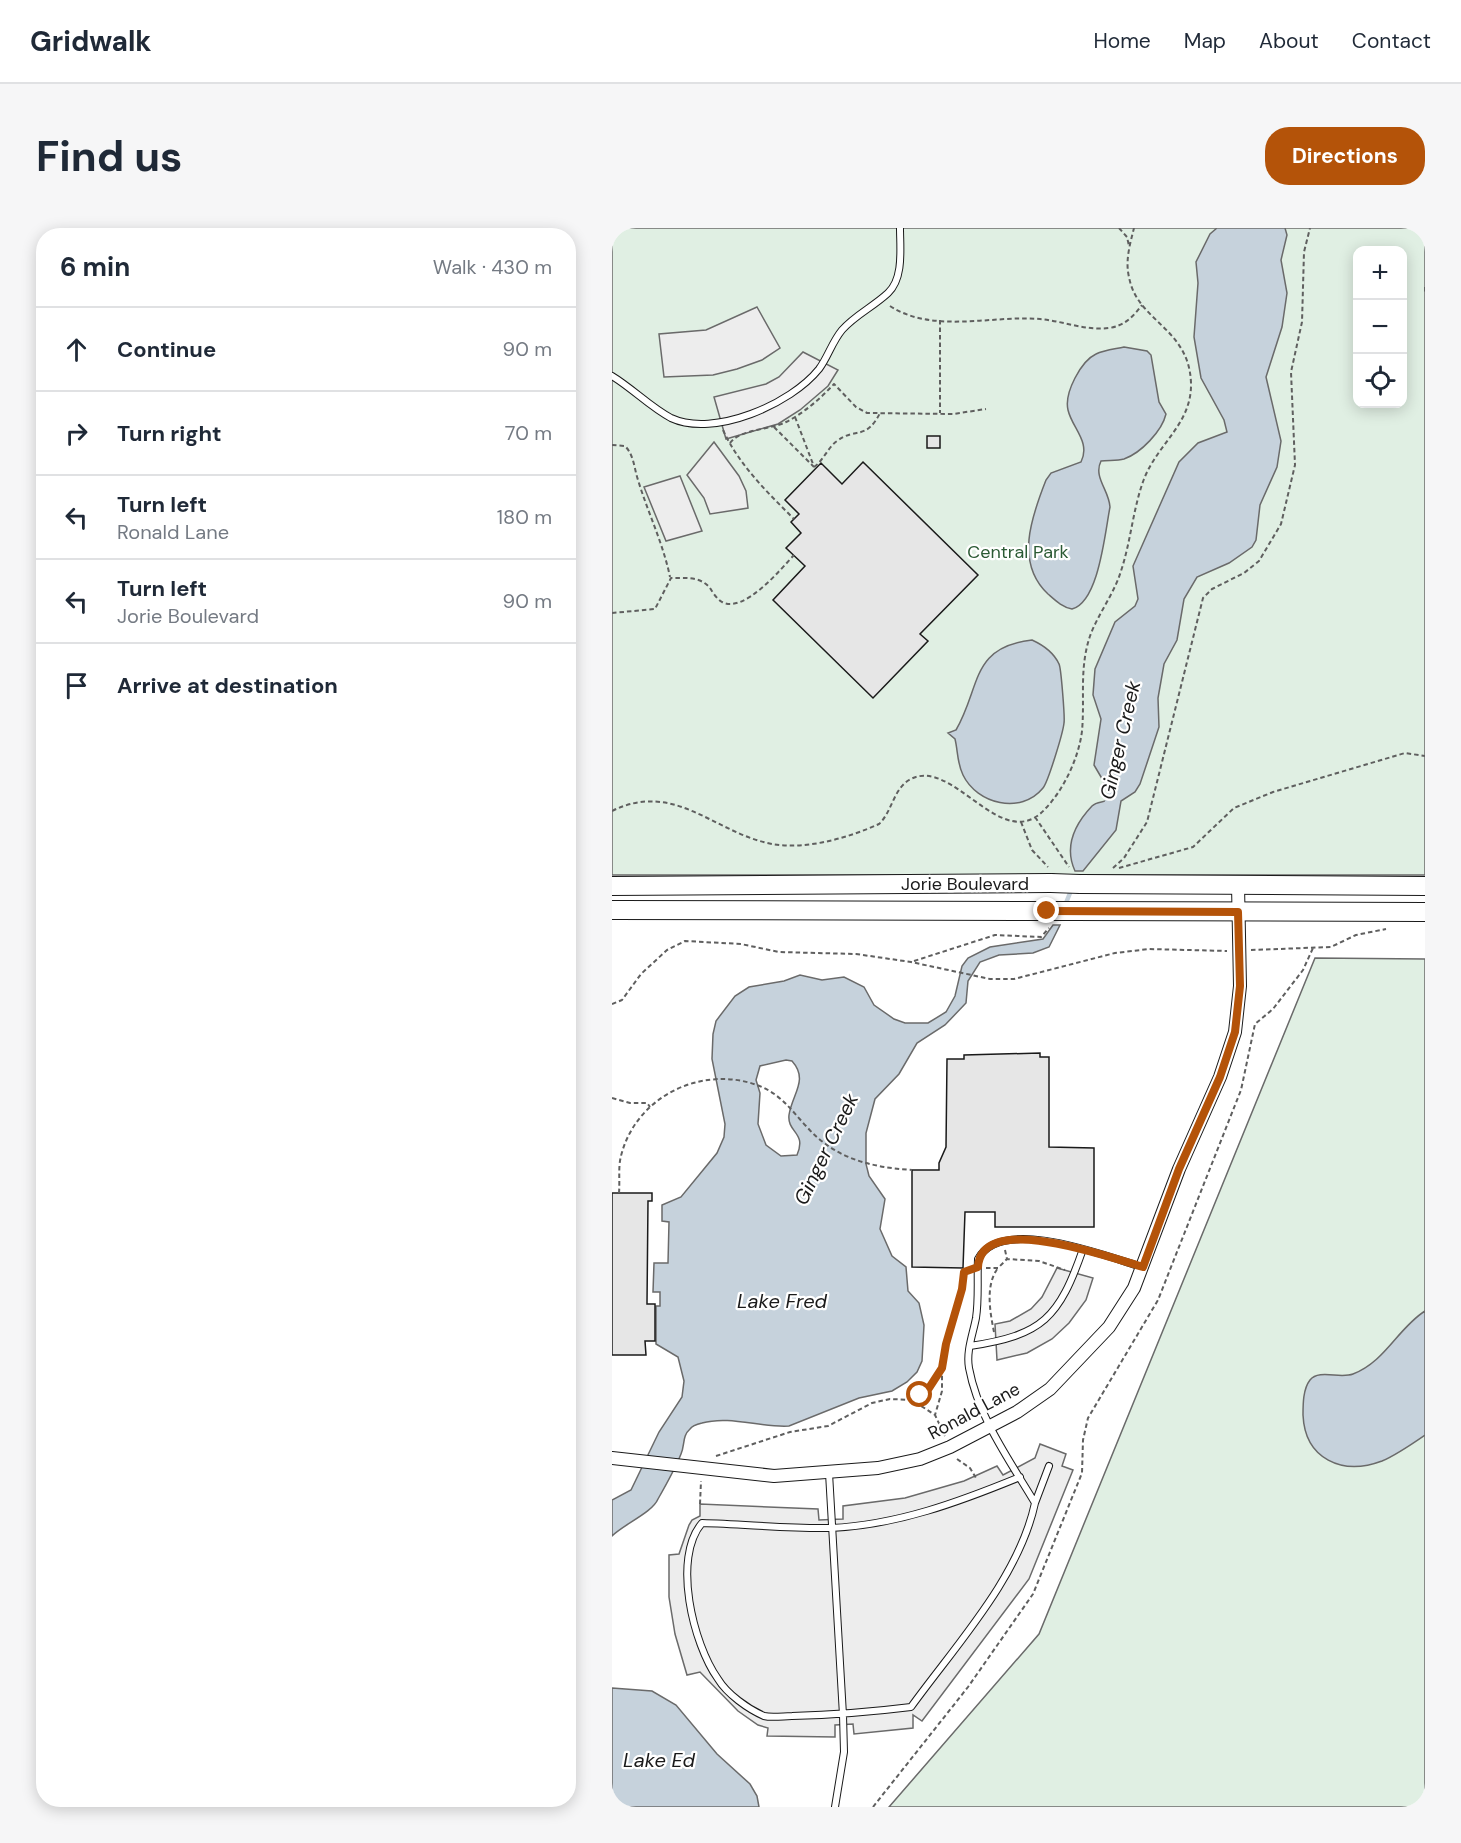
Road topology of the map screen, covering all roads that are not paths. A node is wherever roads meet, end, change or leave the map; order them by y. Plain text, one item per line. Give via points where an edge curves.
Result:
1 (900, 228) edge
2 (612, 376) edge
3 (1238, 885) junction
4 (612, 886) edge
5 (1425, 886) edge
6 (612, 910) edge
7 (1238, 912) junction
8 (1425, 912) edge
9 (1083, 1249) junction
10 (1143, 1267) junction
11 (969, 1346) junction
12 (990, 1427) junction
13 (612, 1458) edge
14 (1049, 1466) dead end
15 (829, 1473) junction
16 (1020, 1477) junction
17 (1035, 1503) junction
18 (831, 1528) junction
19 (843, 1715) junction
20 (835, 1807) edge

1 - 2 lane via 897,275 890,292 848,324 820,368 783,399 720,423 701,425 672,418
3 - 4 main road, Jorie Boulevard, bridge via 1051,876
3 - 5 main road, Jorie Boulevard
3 - 7 street, Ronald Lane
6 - 7 main road, Jorie Boulevard, bridge via 1049,918 1072,911
7 - 8 main road, Jorie Boulevard
7 - 10 street, Ronald Lane via 1240,986 1235,1032
9 - 10 lane
9 - 11 lane via 1069,1290 1052,1315 1026,1332 998,1342
9 - 11 lane via 1049,1241 1004,1240 982,1251 976,1317
10 - 12 street, Ronald Lane via 1109,1327 1079,1361 1042,1395
11 - 12 lane via 968,1366
12 - 15 street, Ronald Lane via 920,1459
12 - 16 lane
13 - 15 street, Ronald Lane via 774,1476
14 - 17 lane
15 - 18 lane
16 - 17 lane
16 - 18 lane via 953,1504 894,1520
17 - 19 lane via 1011,1568 911,1707
18 - 19 lane
18 - 19 lane via 702,1523 696,1530 689,1561 688,1599 699,1641 718,1680 742,1703 766,1716
19 - 20 lane via 844,1752

